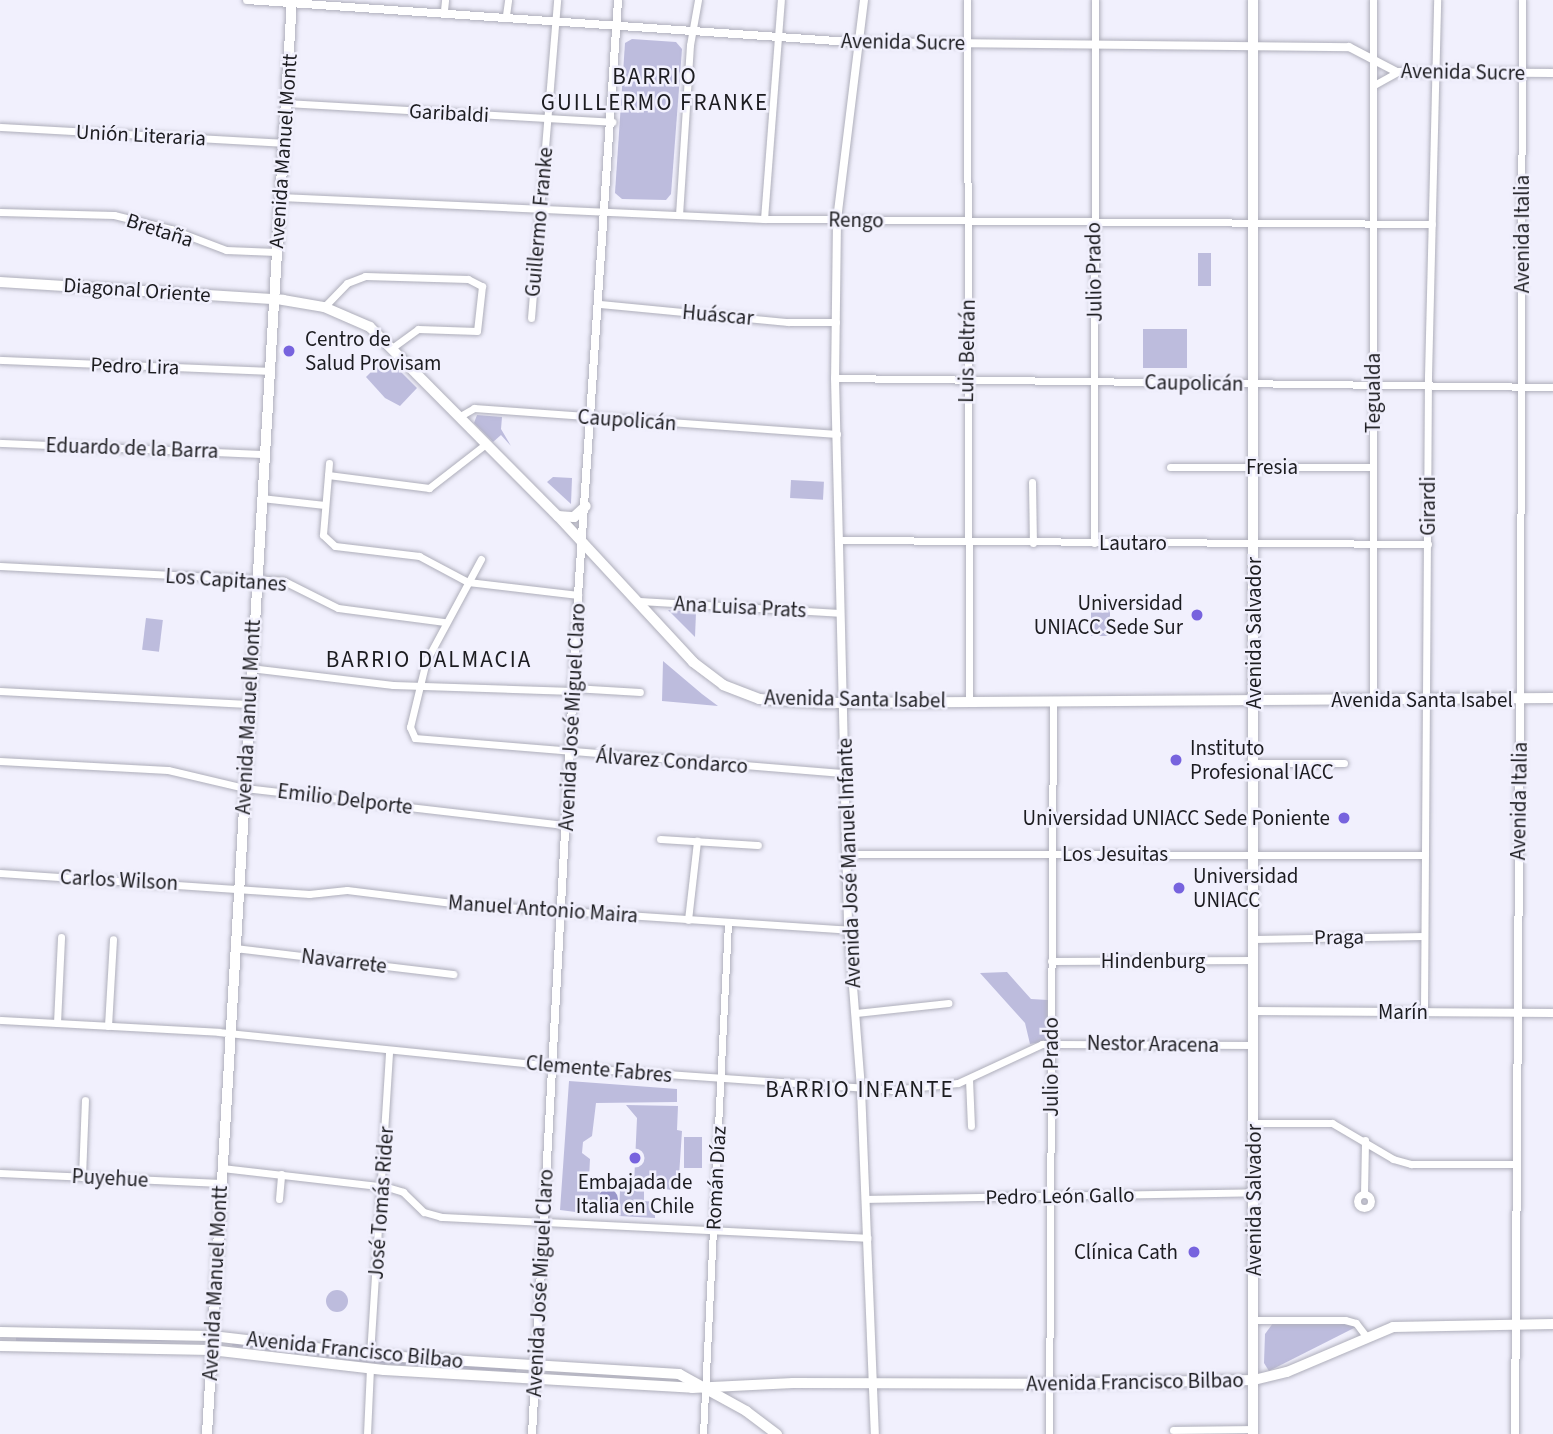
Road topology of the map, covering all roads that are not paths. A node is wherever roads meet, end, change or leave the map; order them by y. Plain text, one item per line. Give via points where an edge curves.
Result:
1 (247, 0) edge
2 (445, 0) edge
3 (508, 0) edge
4 (557, 0) edge
5 (618, 0) edge
6 (698, 0) edge
7 (781, 0) edge
8 (864, 0) edge
9 (967, 0) edge
10 (1095, 0) edge
11 (1253, 0) edge
12 (1373, 0) edge
13 (1437, 0) edge
14 (1522, 0) edge
15 (292, 1) edge
16 (444, 10) junction
17 (506, 15) junction
18 (555, 18) junction
19 (617, 24) junction
20 (693, 30) junction
21 (776, 37) junction
22 (858, 42) junction
23 (967, 44) junction
24 (1096, 46) junction
25 (1253, 46) junction
26 (1373, 59) junction
27 (1397, 72) junction
28 (1435, 73) junction
29 (1522, 73) junction
30 (1553, 73) edge
31 (1373, 86) junction
32 (285, 103) junction
33 (548, 118) junction
34 (612, 122) junction
35 (0, 127) edge
36 (283, 143) junction
37 (280, 197) junction
38 (0, 212) edge
39 (541, 212) junction
40 (607, 214) junction
41 (679, 215) junction
42 (764, 219) junction
43 (837, 220) junction
44 (970, 222) junction
45 (1093, 223) junction
46 (1256, 223) junction
47 (1432, 224) junction
48 (1373, 225) junction
49 (276, 252) junction
50 (0, 282) edge
51 (273, 299) junction
52 (600, 304) junction
53 (324, 307) junction
54 (531, 318) dead end
55 (836, 322) junction
56 (393, 347) junction
57 (0, 360) edge
58 (269, 372) junction
59 (835, 377) junction
60 (965, 380) junction
61 (1096, 382) junction
62 (1254, 384) junction
63 (1373, 385) junction
64 (1428, 385) junction
65 (1522, 386) junction
66 (1553, 387) edge
67 (461, 415) junction
68 (592, 418) junction
69 (837, 434) junction
70 (0, 443) edge
71 (487, 443) junction
72 (264, 454) junction
73 (329, 463) dead end
74 (1170, 467) dead end
75 (1373, 467) junction
76 (1254, 468) junction
77 (328, 475) junction
78 (1032, 481) dead end
79 (261, 498) junction
80 (325, 505) junction
81 (586, 506) junction
82 (558, 516) junction
83 (839, 540) junction
84 (970, 542) junction
85 (583, 543) junction
86 (1032, 543) junction
87 (1094, 543) junction
88 (1254, 544) junction
89 (1373, 544) junction
90 (1428, 544) junction
91 (481, 559) dead end
92 (0, 566) edge
93 (256, 580) junction
94 (468, 582) junction
95 (578, 595) junction
96 (639, 601) junction
97 (840, 613) junction
98 (445, 622) junction
99 (250, 668) junction
100 (418, 685) junction
101 (573, 689) junction
102 (0, 691) edge
103 (640, 692) dead end
104 (1373, 700) junction
105 (1427, 700) junction
106 (1520, 700) junction
107 (1550, 700) edge
108 (969, 701) junction
109 (1053, 701) junction
110 (1254, 701) junction
111 (842, 702) junction
112 (248, 704) junction
113 (569, 754) junction
114 (0, 761) edge
115 (1254, 763) junction
116 (1344, 764) dead end
117 (845, 773) junction
118 (244, 788) junction
119 (565, 825) junction
120 (660, 839) dead end
121 (697, 841) junction
122 (758, 845) dead end
123 (847, 854) junction
124 (1052, 854) junction
125 (1254, 855) junction
126 (1425, 855) junction
127 (0, 873) edge
128 (238, 887) junction
129 (561, 911) junction
130 (688, 920) junction
131 (728, 923) junction
132 (849, 930) junction
133 (1424, 936) junction
134 (61, 937) dead end
135 (113, 939) dead end
136 (1254, 939) junction
137 (234, 948) junction
138 (1254, 960) junction
139 (1051, 961) junction
140 (453, 974) dead end
141 (947, 1003) dead end
142 (1254, 1011) junction
143 (1424, 1012) junction
144 (856, 1013) junction
145 (1517, 1013) junction
146 (1553, 1013) edge
147 (0, 1020) edge
148 (57, 1023) junction
149 (108, 1026) junction
150 (229, 1033) junction
151 (1051, 1043) junction
152 (1254, 1045) junction
153 (389, 1051) junction
154 (552, 1066) junction
155 (721, 1078) junction
156 (969, 1079) junction
157 (861, 1089) junction
158 (85, 1100) dead end
159 (1254, 1123) junction
160 (971, 1126) dead end
161 (1366, 1140) junction
162 (1516, 1164) junction
163 (222, 1168) junction
164 (0, 1172) edge
165 (281, 1174) junction
166 (82, 1177) junction
167 (221, 1183) junction
168 (382, 1186) junction
169 (1255, 1192) junction
170 (1364, 1194) dead end
171 (1050, 1196) junction
172 (279, 1199) dead end
173 (865, 1199) junction
174 (543, 1223) junction
175 (714, 1231) junction
176 (867, 1238) junction
177 (1254, 1320) junction
178 (1553, 1324) edge
179 (1517, 1325) junction
180 (0, 1332) edge
181 (1365, 1335) junction
182 (212, 1336) junction
183 (0, 1346) edge
184 (211, 1350) junction
185 (370, 1355) junction
186 (536, 1365) junction
187 (370, 1368) junction
188 (535, 1379) junction
189 (1254, 1380) junction
190 (1050, 1384) junction
191 (873, 1386) junction
192 (706, 1388) junction
193 (1173, 1430) dead end
194 (1253, 1432) edge
195 (206, 1434) edge
196 (367, 1434) edge
197 (532, 1434) edge
198 (703, 1434) edge
199 (777, 1434) edge
200 (875, 1434) edge
201 (1049, 1434) edge
202 (1515, 1434) edge

1 - 15 street, Avenida Sucre
2 - 16 street
3 - 17 street
4 - 18 street, Guillermo Franke
5 - 19 street, Avenida José Miguel Claro
6 - 20 street
7 - 21 street
8 - 22 street, Avenida José Manuel Infante
9 - 23 street, Luis Beltrán
10 - 24 street, Julio Prado
11 - 25 main road, Avenida Salvador
12 - 26 street, Tegualda
13 - 28 street, Girardi
14 - 29 street, Avenida Italia
15 - 16 street, Avenida Sucre
15 - 32 main road, Avenida Manuel Montt
16 - 17 street, Avenida Sucre
17 - 18 street, Avenida Sucre
18 - 19 street, Avenida Sucre
18 - 33 street, Guillermo Franke
19 - 20 street, Avenida Sucre
19 - 34 street, Avenida José Miguel Claro
20 - 21 street, Avenida Sucre
20 - 41 street
21 - 22 street, Avenida Sucre
21 - 42 street
22 - 23 street, Avenida Sucre
22 - 43 street, Avenida José Manuel Infante
23 - 24 street, Avenida Sucre
23 - 44 street, Luis Beltrán
24 - 25 street, Avenida Sucre
24 - 45 street, Julio Prado
25 - 26 street, Avenida Sucre via 1349,47
25 - 46 main road, Avenida Salvador
26 - 27 street, Avenida Sucre
26 - 31 street, Tegualda
27 - 28 street, Avenida Sucre
27 - 31 street
28 - 29 street, Avenida Sucre
28 - 47 street, Girardi
29 - 30 street, Avenida Sucre
29 - 65 street, Avenida Italia
31 - 48 street, Tegualda
32 - 33 street, Garibaldi
32 - 36 main road, Avenida Manuel Montt
33 - 34 street, Garibaldi
33 - 39 street, Guillermo Franke
34 - 40 street, Avenida José Miguel Claro
35 - 36 street, Unión Literaria
36 - 37 main road, Avenida Manuel Montt
37 - 39 street, Rengo
37 - 49 main road, Avenida Manuel Montt
38 - 49 street, Bretaña via 114,215 171,229 226,250
39 - 40 street, Rengo
39 - 54 street, Guillermo Franke
40 - 41 street, Rengo
40 - 52 street, Avenida José Miguel Claro
41 - 42 street, Rengo
42 - 43 street, Rengo
43 - 44 street, Rengo
43 - 55 street, Avenida José Manuel Infante
44 - 45 street, Rengo
44 - 60 street, Luis Beltrán
45 - 46 street, Rengo
45 - 61 street, Julio Prado
46 - 48 street, Rengo
46 - 62 main road, Avenida Salvador
47 - 48 street, Rengo
47 - 64 street, Girardi
48 - 63 street, Tegualda
49 - 51 main road, Avenida Manuel Montt
50 - 51 main road, Diagonal Oriente
51 - 53 main road, Avenida Santa Isabel
51 - 58 main road, Avenida Manuel Montt
52 - 55 street, Huáscar
52 - 68 street, Avenida José Miguel Claro
53 - 56 main road, Avenida Santa Isabel via 370,327
53 - 56 street via 336,291 365,276 468,279 482,286 477,331 418,329
55 - 59 street, Avenida José Manuel Infante
56 - 67 main road, Avenida Santa Isabel
57 - 58 street, Pedro Lira
58 - 72 main road, Avenida Manuel Montt
59 - 60 street, Caupolicán
59 - 69 street, Avenida José Manuel Infante
60 - 61 street, Caupolicán
60 - 84 street, Luis Beltrán
61 - 62 street, Caupolicán
61 - 87 street, Julio Prado
62 - 63 street, Caupolicán
62 - 76 main road, Avenida Salvador
63 - 64 street, Caupolicán
63 - 75 street, Tegualda
64 - 65 street, Caupolicán
64 - 90 street, Girardi
65 - 66 street, Caupolicán
65 - 106 street, Avenida Italia
67 - 68 street, Caupolicán via 474,408
67 - 71 main road, Avenida Santa Isabel
68 - 69 street, Caupolicán
68 - 81 street, Avenida José Miguel Claro
69 - 83 street, Avenida José Manuel Infante
70 - 72 street, Eduardo de la Barra
71 - 77 street via 429,488
71 - 82 main road, Avenida Santa Isabel
72 - 79 main road, Avenida Manuel Montt
73 - 77 street
74 - 76 street, Fresia
75 - 76 street, Fresia
75 - 89 street, Tegualda
76 - 88 main road, Avenida Salvador
77 - 80 street
78 - 86 street
79 - 80 street
79 - 93 main road, Avenida Manuel Montt
80 - 94 street via 327,540 335,546 418,555
81 - 82 main road via 574,517
81 - 85 street, Avenida José Miguel Claro
82 - 85 main road, Avenida Santa Isabel
83 - 84 street, Lautaro
83 - 97 street, Avenida José Manuel Infante
84 - 86 street, Lautaro
84 - 108 street, Luis Beltrán
85 - 95 street, Avenida José Miguel Claro
85 - 96 main road, Avenida Santa Isabel
86 - 87 street, Lautaro
87 - 88 street, Lautaro
88 - 89 street, Lautaro
88 - 110 main road, Avenida Salvador
89 - 90 street, Lautaro
89 - 104 street, Tegualda
90 - 105 street, Girardi
91 - 94 street
92 - 93 street, Los Capitanes
93 - 98 street, Los Capitanes via 296,584 338,608
93 - 99 main road, Avenida Manuel Montt
94 - 95 street
94 - 98 street
95 - 101 street, Avenida José Miguel Claro
96 - 97 street, Ana Luisa Prats
96 - 111 main road, Avenida Santa Isabel via 693,662 723,685 771,701
97 - 111 street, Avenida José Manuel Infante
98 - 100 street
99 - 100 street
99 - 112 main road, Avenida Manuel Montt
100 - 101 street
100 - 113 street, Álvarez Condarco via 410,727 415,738
101 - 103 street
101 - 113 street, Avenida José Miguel Claro
102 - 112 street
104 - 105 main road, Avenida Santa Isabel
104 - 110 main road, Avenida Santa Isabel
105 - 106 main road, Avenida Santa Isabel
105 - 126 street, Girardi
106 - 107 main road, Avenida Santa Isabel
106 - 145 street, Avenida Italia
108 - 109 main road, Avenida Santa Isabel
108 - 111 main road, Avenida Santa Isabel
109 - 110 main road, Avenida Santa Isabel
109 - 124 street, Julio Prado
110 - 115 main road, Avenida Salvador
111 - 117 street, Avenida José Manuel Infante
112 - 118 main road, Avenida Manuel Montt
113 - 117 street, Álvarez Condarco
113 - 119 street, Avenida José Miguel Claro
114 - 118 street, Emilio Delporte via 168,770
115 - 116 street
115 - 125 main road, Avenida Salvador
117 - 123 street, Avenida José Manuel Infante
118 - 119 street, Emilio Delporte
118 - 128 main road, Avenida Manuel Montt
119 - 129 street, Avenida José Miguel Claro
120 - 121 street
121 - 122 street
121 - 130 street
123 - 124 street, Los Jesuitas
123 - 132 street, Avenida José Manuel Infante
124 - 125 street, Los Jesuitas
124 - 139 street, Julio Prado
125 - 126 street, Los Jesuitas
125 - 136 main road, Avenida Salvador
126 - 133 street, Girardi
127 - 128 street, Carlos Wilson
128 - 129 street, Manuel Antonio Maira via 309,894 347,890
128 - 137 main road, Avenida Manuel Montt
129 - 130 street, Manuel Antonio Maira
129 - 154 street, Avenida José Miguel Claro
130 - 131 street, Manuel Antonio Maira
131 - 132 street, Manuel Antonio Maira
131 - 155 street, Román Díaz
132 - 144 street, Avenida José Manuel Infante
133 - 136 street, Praga
133 - 143 street, Girardi
134 - 148 street
135 - 149 street
136 - 138 main road, Avenida Salvador
137 - 140 street, Navarrete
137 - 150 main road, Avenida Manuel Montt
138 - 139 street, Hindenburg
138 - 142 main road, Avenida Salvador
139 - 151 street, Julio Prado
141 - 144 street
142 - 143 street, Marín
142 - 152 main road, Avenida Salvador
143 - 145 street, Marín
144 - 157 street, Avenida José Manuel Infante
145 - 146 street, Marín
145 - 162 street, Avenida Italia
147 - 148 street, Clemente Fabres
148 - 149 street, Clemente Fabres
149 - 150 street, Clemente Fabres
150 - 153 street, Clemente Fabres
150 - 163 main road, Avenida Manuel Montt
151 - 152 street, Nestor Aracena
151 - 156 street, Clemente Fabres via 1033,1046
151 - 171 street, Julio Prado
152 - 159 main road, Avenida Salvador
153 - 154 street, Clemente Fabres
153 - 168 street, José Tomás Rider
154 - 155 street, Clemente Fabres
154 - 174 street, Avenida José Miguel Claro
155 - 157 street, Clemente Fabres
155 - 175 street, Román Díaz
156 - 157 street, Clemente Fabres via 918,1089
156 - 160 street
157 - 173 street, Avenida José Manuel Infante
158 - 166 street
159 - 161 street via 1332,1123
159 - 169 main road, Avenida Salvador
161 - 162 street via 1393,1159 1410,1164
161 - 170 street
162 - 179 street, Avenida Italia
163 - 165 street
163 - 167 main road, Avenida Manuel Montt
164 - 166 street, Puyehue
165 - 168 street
165 - 172 street
166 - 167 street, Puyehue
167 - 182 main road, Avenida Manuel Montt
168 - 174 street via 403,1192 435,1217
168 - 185 street, José Tomás Rider
169 - 171 street, Pedro León Gallo
169 - 177 main road, Avenida Salvador
171 - 173 street, Pedro León Gallo
171 - 190 street, Julio Prado
173 - 176 street, Avenida José Manuel Infante
174 - 175 street
174 - 186 street, Avenida José Miguel Claro
175 - 176 street
175 - 192 street, Román Díaz
176 - 191 street, Avenida José Manuel Infante
177 - 181 street via 1345,1320 1356,1323
177 - 189 main road, Avenida Salvador
178 - 179 main road, Avenida Francisco Bilbao
179 - 181 main road, Avenida Francisco Bilbao via 1419,1324
179 - 202 street, Avenida Italia
180 - 182 main road, Avenida Francisco Bilbao
181 - 189 main road, Avenida Francisco Bilbao via 1287,1373
182 - 184 main road, Avenida Manuel Montt
182 - 185 main road, Avenida Francisco Bilbao
183 - 184 main road, Avenida Francisco Bilbao
184 - 187 main road, Avenida Francisco Bilbao
184 - 195 main road, Avenida Manuel Montt
185 - 186 main road, Avenida Francisco Bilbao
186 - 188 street, Avenida José Miguel Claro
186 - 192 main road, Avenida Francisco Bilbao via 679,1374
187 - 188 main road, Avenida Francisco Bilbao
187 - 196 street
188 - 192 main road, Avenida Francisco Bilbao
188 - 197 street, Avenida José Miguel Claro
189 - 190 main road, Avenida Francisco Bilbao
189 - 194 main road, Avenida Salvador
190 - 191 main road, Avenida Francisco Bilbao
190 - 201 street, Julio Prado
191 - 192 main road, Avenida Francisco Bilbao via 793,1383
191 - 200 street, Avenida José Manuel Infante
192 - 198 street, Román Díaz
192 - 199 main road
193 - 194 street

